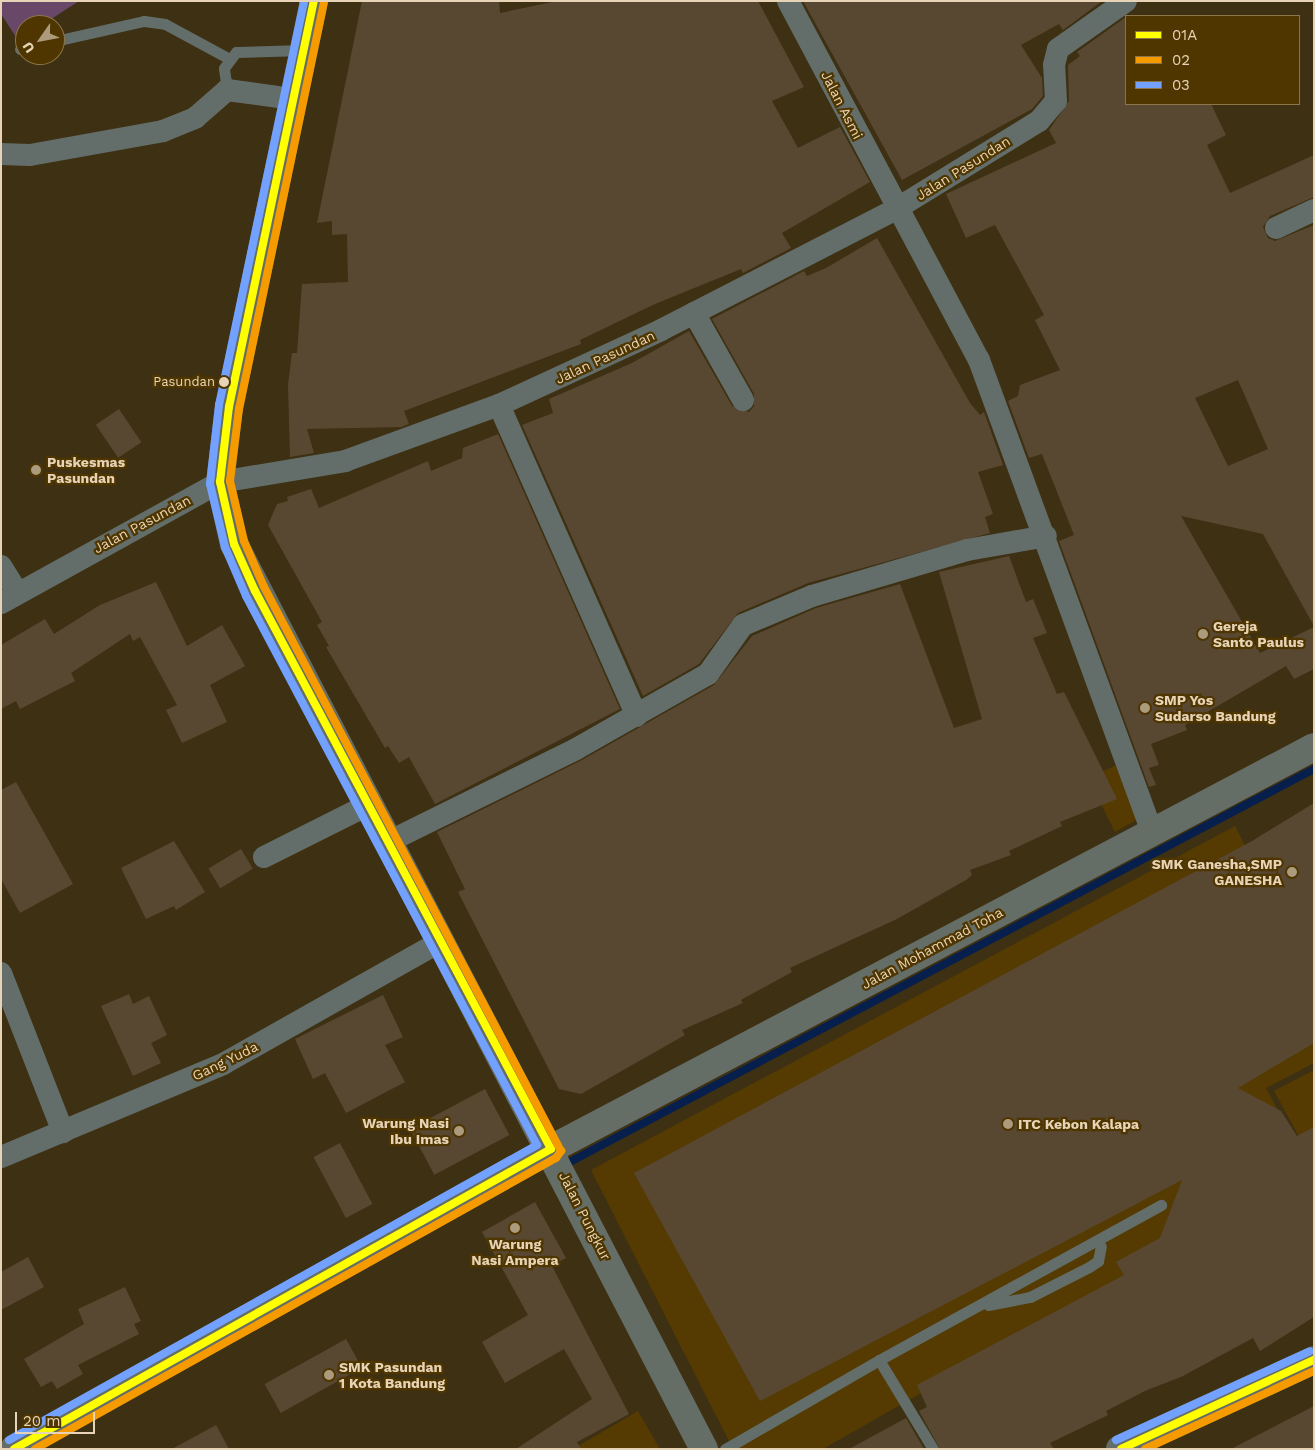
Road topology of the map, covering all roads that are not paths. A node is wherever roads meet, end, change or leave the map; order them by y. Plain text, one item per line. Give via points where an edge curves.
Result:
1 (314, 1) edge
2 (788, 1) edge
3 (1126, 1) edge
4 (1096, 8) edge
5 (65, 39) edge
6 (303, 50) junction
7 (228, 58) junction
8 (228, 90) junction
9 (293, 99) junction
10 (1, 154) edge
11 (896, 210) junction
12 (1314, 210) edge
13 (1276, 228) dead end
14 (694, 313) junction
15 (743, 400) dead end
16 (500, 405) junction
17 (220, 482) junction
18 (1046, 536) junction
19 (1, 566) edge
20 (9, 598) edge
21 (637, 716) junction
22 (1314, 747) edge
23 (366, 806) junction
24 (1152, 832) junction
25 (386, 843) junction
26 (264, 857) dead end
27 (438, 943) junction
28 (1, 973) edge
29 (62, 1132) junction
30 (551, 1148) junction
31 (1, 1156) edge
32 (1161, 1205) dead end
33 (1101, 1246) dead end
34 (976, 1308) junction
35 (879, 1360) junction
36 (1312, 1365) edge
37 (14, 1449) edge
38 (704, 1449) edge
39 (725, 1449) edge
40 (934, 1449) edge
41 (1120, 1449) edge

1 - 6 main road, Jalan Pungkur
2 - 11 street, Jalan Asmi
3 - 4 street, Jalan Pasundan
4 - 11 street, Jalan Pasundan via 1058,49 1054,66 1056,101 1039,121
5 - 7 lane via 144,21 165,24
6 - 7 lane via 242,48
6 - 9 main road, Jalan Pungkur
7 - 8 lane via 224,78
8 - 9 street
8 - 10 street via 195,118 163,131 30,155
9 - 17 main road, Jalan Pungkur via 229,407
11 - 14 street, Jalan Pasundan
11 - 18 street, Jalan Asmi via 979,360
12 - 13 street
14 - 15 street
14 - 16 street, Jalan Pasundan
16 - 17 street, Jalan Pasundan via 344,461
16 - 21 street
17 - 20 street, Jalan Pasundan
17 - 23 main road, Jalan Pungkur via 234,544
18 - 21 street via 958,552 812,596 744,625 732,637 716,668
18 - 24 street, Jalan Asmi
19 - 20 street
21 - 25 street
22 - 24 main road, Jalan Mohammad Toha
23 - 25 main road, Jalan Pungkur
23 - 26 street
24 - 30 main road, Jalan Mohammad Toha
25 - 27 main road, Jalan Pungkur
27 - 29 street, Gang Yuda via 223,1064
27 - 30 main road, Jalan Pungkur
28 - 29 street
29 - 31 street, Gang Yuda
30 - 37 main road, Jalan Mohammad Toha
30 - 38 main road, Jalan Pungkur
32 - 34 lane
33 - 34 lane via 1098,1261 1030,1297
34 - 35 lane
35 - 39 lane
35 - 40 lane
36 - 41 main road

